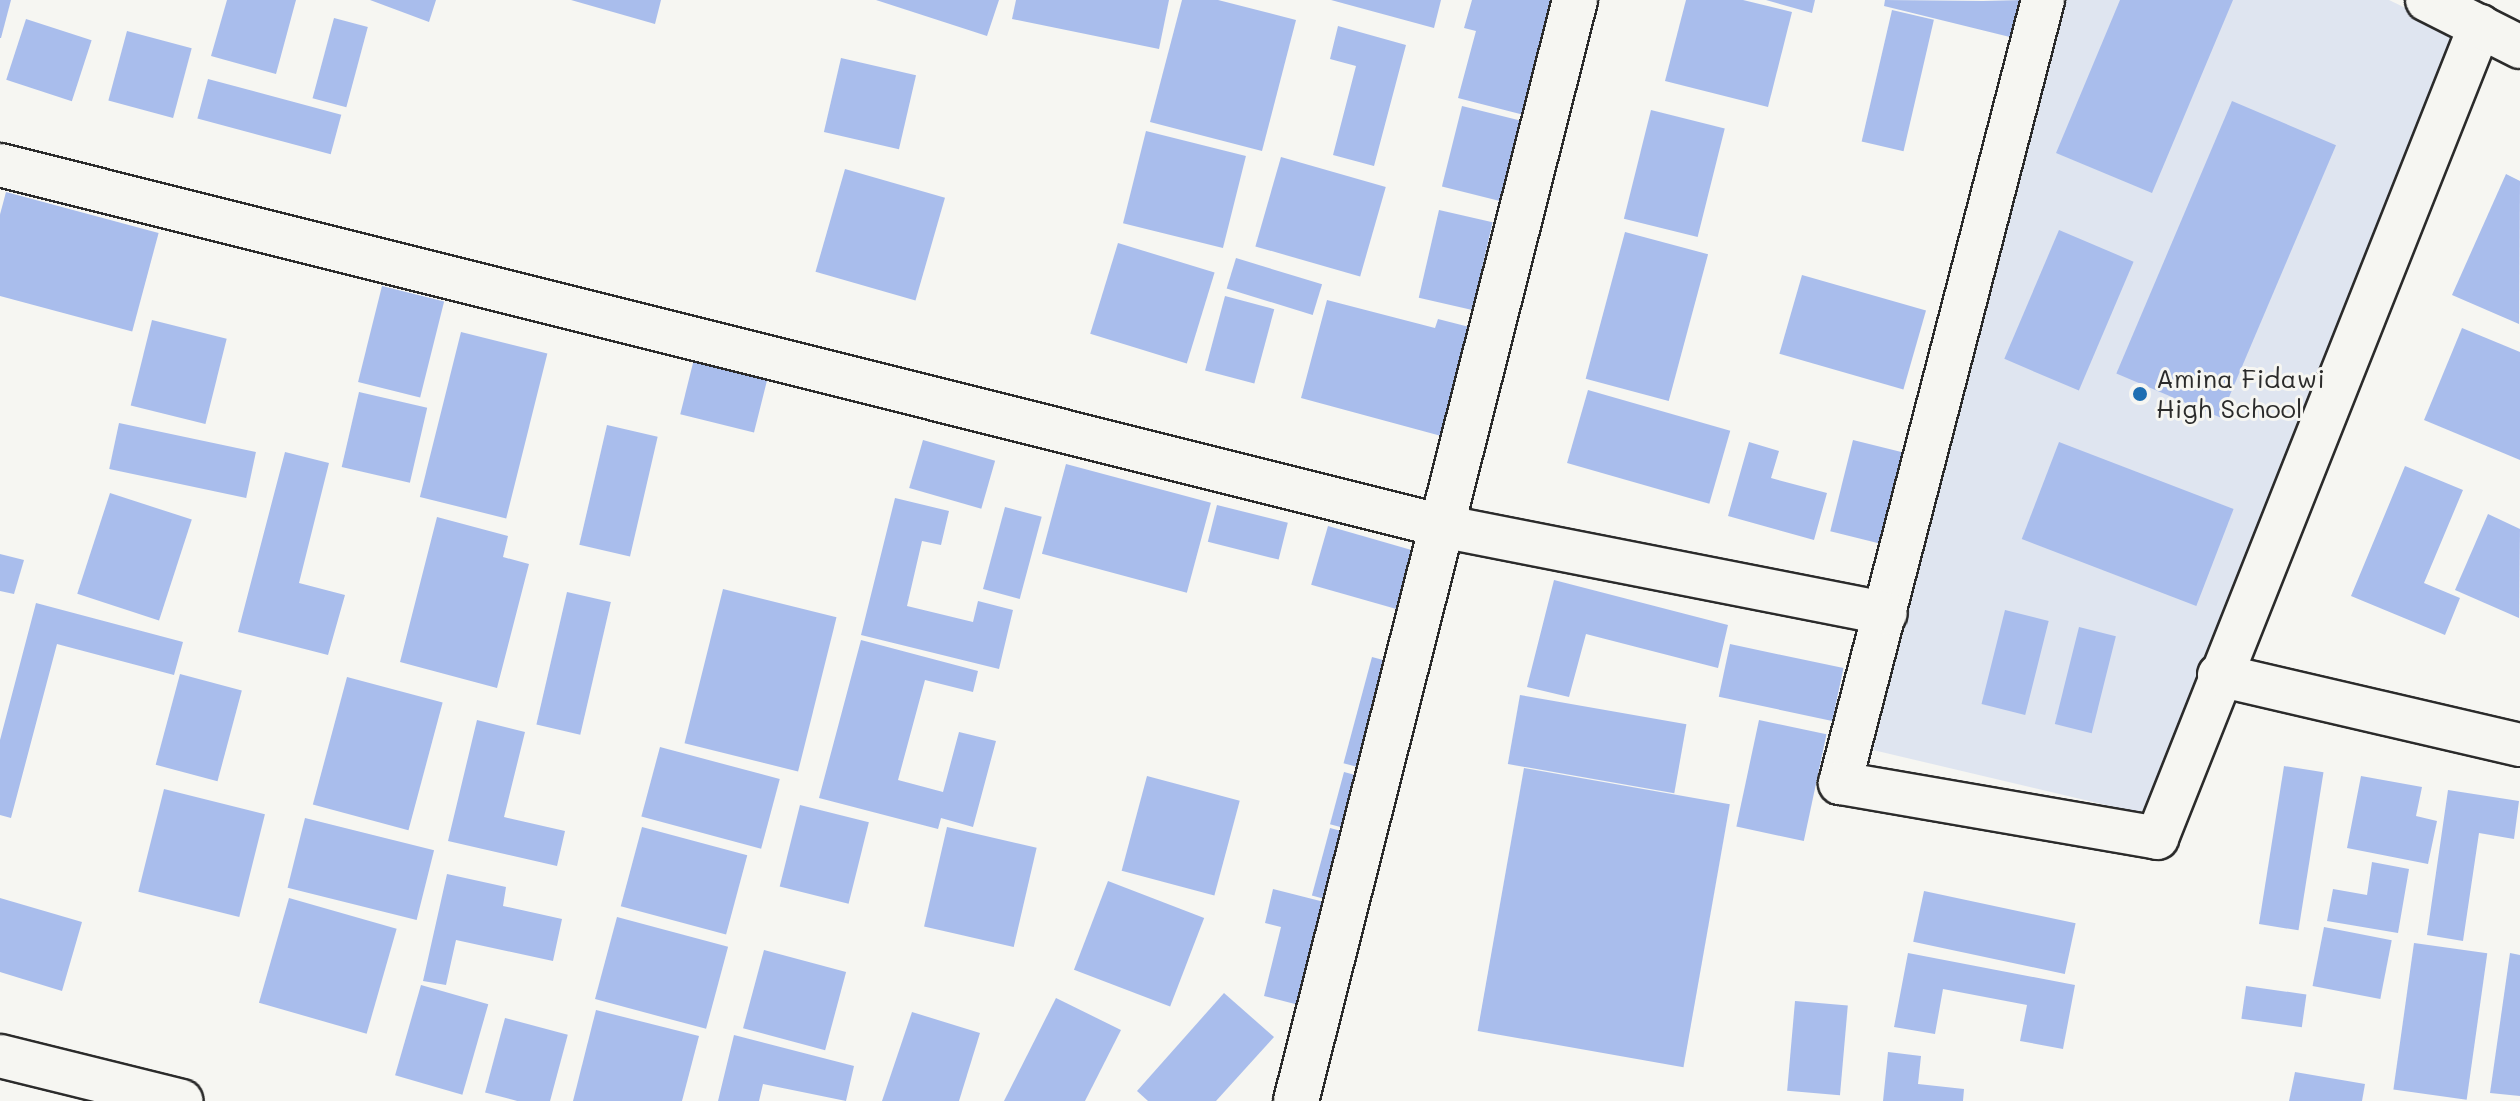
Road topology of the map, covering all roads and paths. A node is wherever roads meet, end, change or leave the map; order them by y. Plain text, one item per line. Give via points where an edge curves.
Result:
1 (1575, 0) edge
2 (2043, 0) edge
3 (2427, 0) edge
4 (2480, 26) junction
5 (2520, 47) edge
6 (0, 165) edge
7 (1446, 527) junction
8 (1886, 613) junction
9 (2219, 675) junction
10 (2520, 745) edge
11 (0, 1056) edge
12 (182, 1101) edge
13 (1296, 1101) edge

1 - 7 street
2 - 8 street
3 - 4 street
4 - 5 street
4 - 9 street
6 - 7 street
7 - 8 street
7 - 13 street
8 - 9 street via 1840,783 2157,838
9 - 10 street
11 - 12 street

